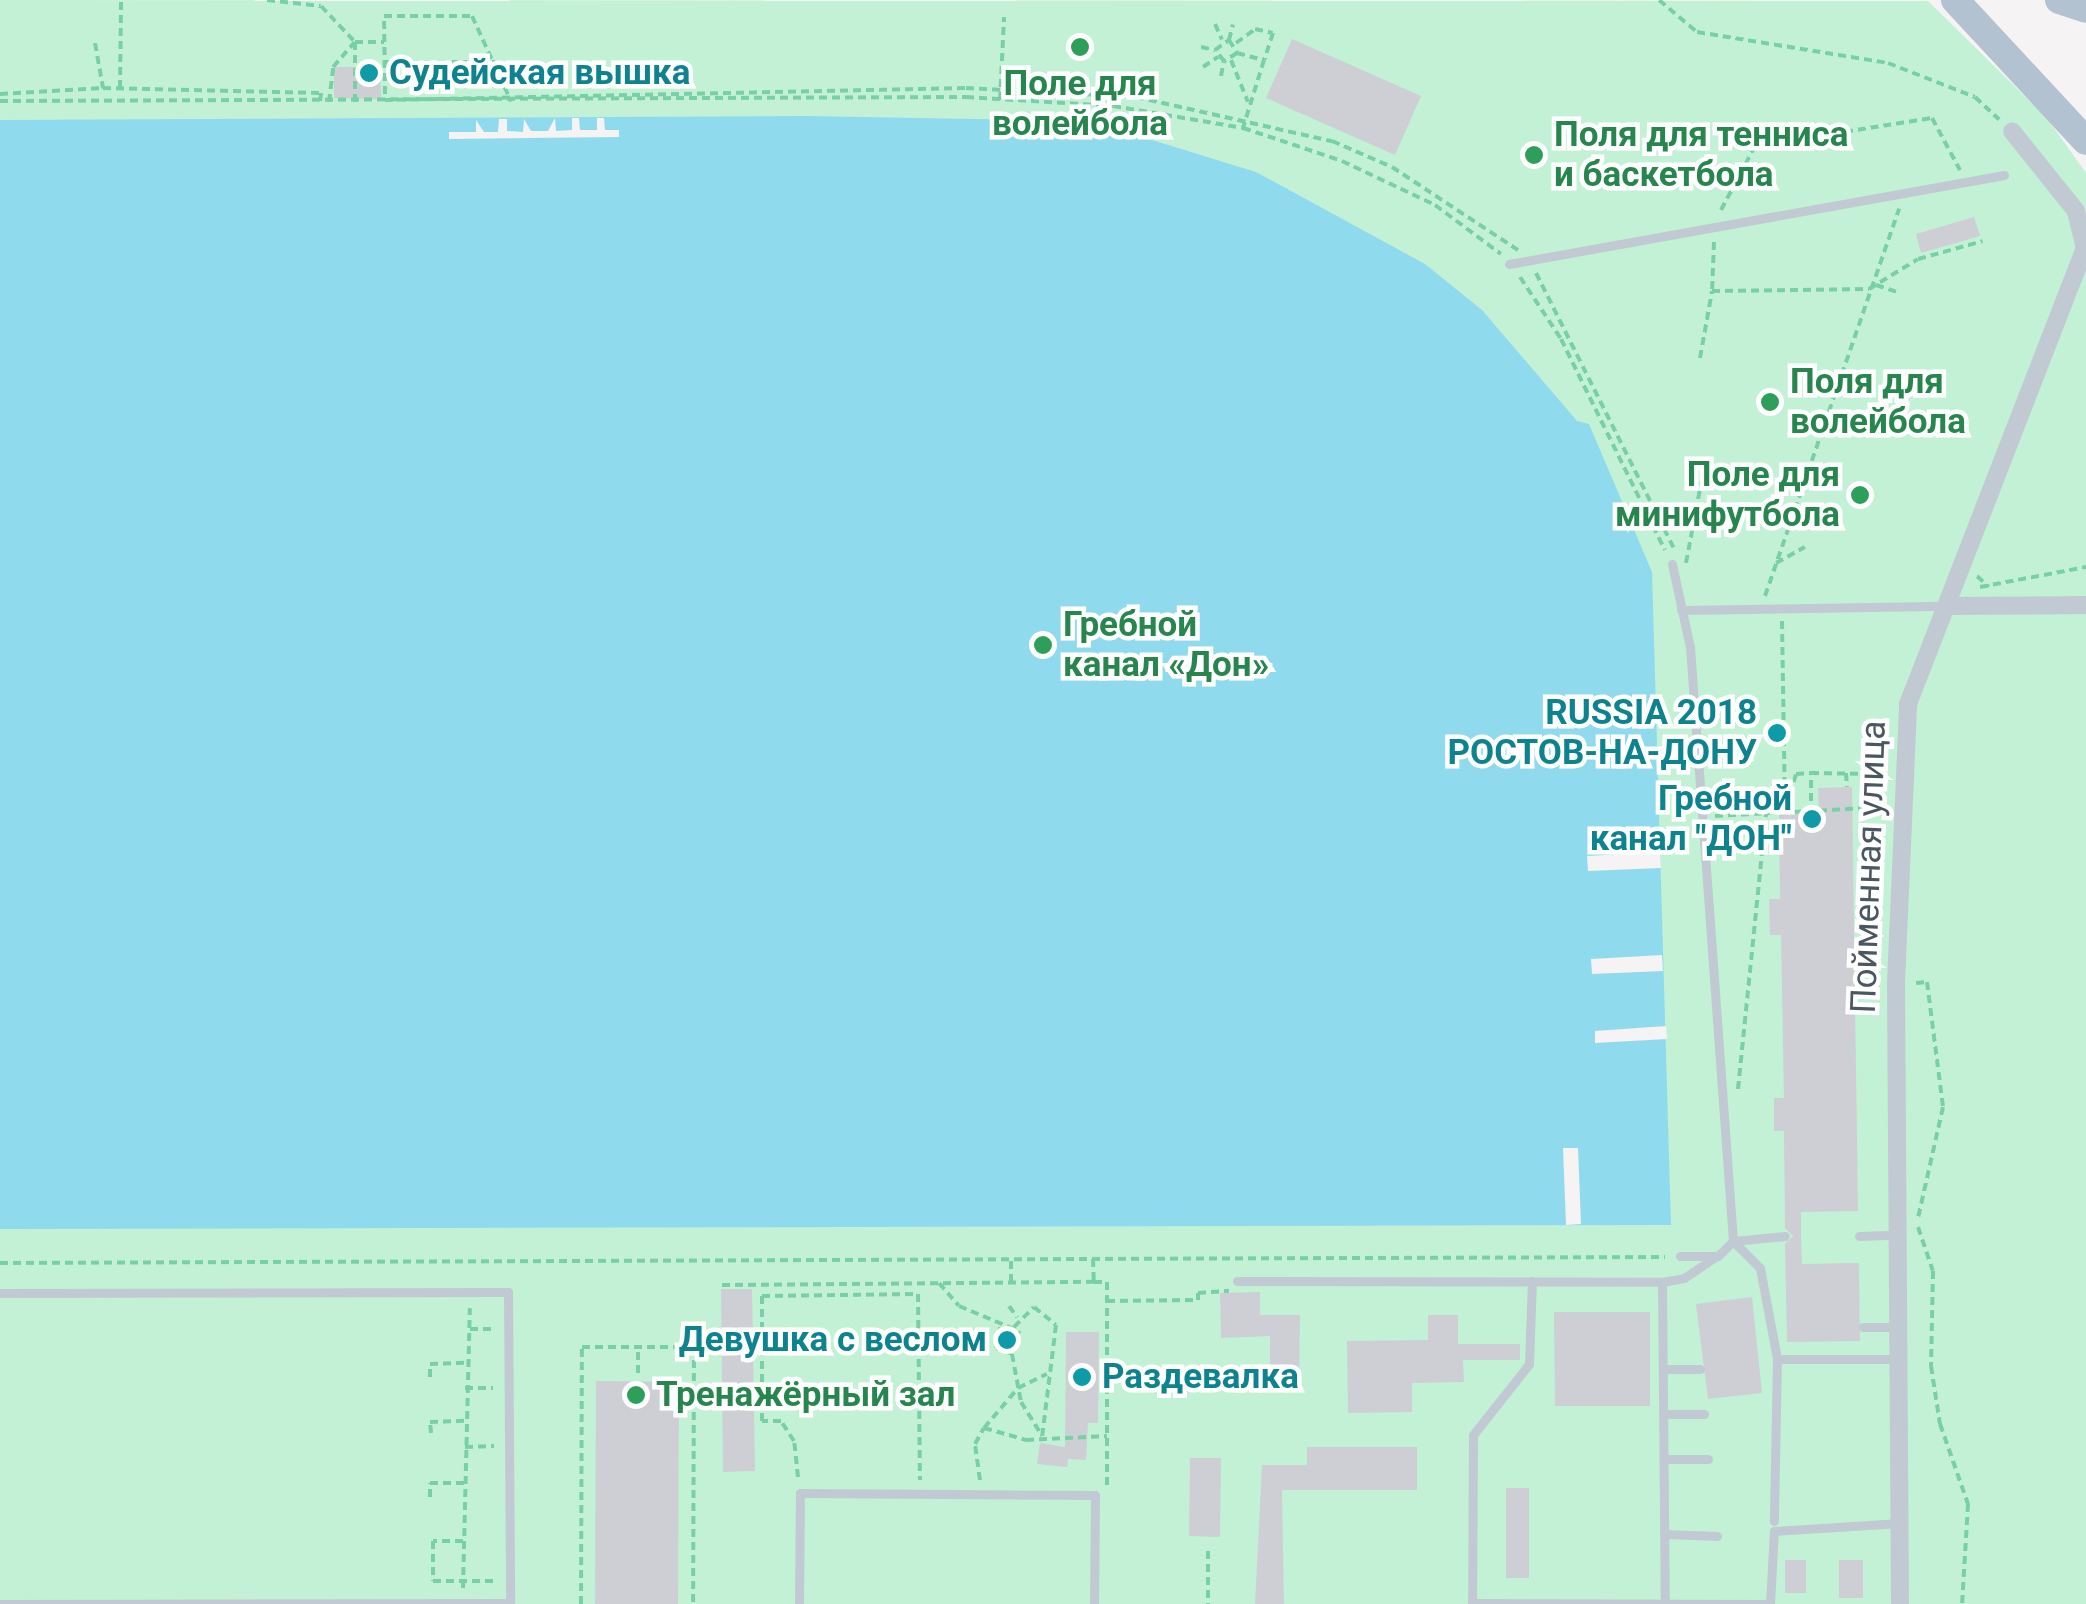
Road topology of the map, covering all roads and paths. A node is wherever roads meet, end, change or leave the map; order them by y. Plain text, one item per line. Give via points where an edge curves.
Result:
1 (121, 0) edge
2 (267, 0) edge
3 (1658, 0) edge
4 (1955, 0) edge
5 (321, 3) edge
6 (1004, 17) dead end
7 (1215, 24) dead end
8 (1233, 24) dead end
9 (1222, 40) junction
10 (1229, 40) junction
11 (354, 42) junction
12 (384, 42) junction
13 (95, 43) dead end
14 (1235, 44) junction
15 (1200, 47) dead end
16 (1215, 50) junction
17 (1237, 53) junction
18 (1218, 57) junction
19 (1231, 60) junction
20 (1264, 60) junction
21 (1224, 61) junction
22 (385, 62) junction
23 (495, 62) junction
24 (1203, 67) dead end
25 (1220, 76) dead end
26 (102, 88) junction
27 (120, 88) junction
28 (1000, 90) junction
29 (511, 92) junction
30 (0, 94) edge
31 (385, 94) junction
32 (1000, 100) junction
33 (0, 101) edge
34 (320, 102) junction
35 (328, 102) junction
36 (355, 102) junction
37 (385, 102) junction
38 (511, 102) junction
39 (1249, 104) junction
40 (1246, 117) junction
41 (1242, 128) junction
42 (2012, 131) joint
43 (2086, 141) edge
44 (2004, 175) dead end
45 (1966, 180) junction
46 (1904, 194) junction
47 (1714, 222) junction
48 (1982, 241) dead end
49 (1528, 261) junction
50 (1509, 264) junction
51 (1876, 284) junction
52 (1868, 290) junction
53 (1712, 291) junction
54 (1896, 292) dead end
55 (1700, 358) dead end
56 (1702, 478) dead end
57 (1805, 548) dead end
58 (1776, 562) junction
59 (1680, 564) junction
60 (2086, 567) edge
61 (2086, 605) edge
62 (1951, 606) junction
63 (1761, 608) junction
64 (1782, 608) junction
65 (1681, 610) junction
66 (1811, 773) junction
67 (1785, 774) junction
68 (1796, 774) junction
69 (1846, 774) junction
70 (1847, 787) dead end
71 (1847, 800) dead end
72 (1900, 806) junction
73 (1848, 807) junction
74 (1869, 807) junction
75 (1785, 811) junction
76 (1766, 812) junction
77 (1810, 814) dead end
78 (1704, 817) junction
79 (1896, 983) junction
80 (1736, 1109) dead end
81 (1785, 1236) dead end
82 (1859, 1236) dead end
83 (1896, 1236) junction
84 (1734, 1241) junction
85 (1680, 1256) joint
86 (1718, 1256) junction
87 (1236, 1258) junction
88 (1093, 1259) junction
89 (1011, 1260) junction
90 (0, 1263) edge
91 (469, 1263) junction
92 (1236, 1281) junction
93 (1532, 1281) junction
94 (1011, 1282) junction
95 (1094, 1282) junction
96 (1662, 1282) junction
97 (939, 1283) junction
98 (722, 1285) dead end
99 (470, 1292) junction
100 (0, 1293) edge
101 (1107, 1301) junction
102 (1009, 1306) dead end
103 (1017, 1317) junction
104 (1014, 1327) junction
105 (1864, 1327) dead end
106 (1897, 1327) junction
107 (508, 1328) junction
108 (1000, 1328) junction
109 (470, 1329) junction
110 (638, 1347) junction
111 (1012, 1354) junction
112 (1776, 1359) junction
113 (1898, 1359) junction
114 (465, 1363) junction
115 (1664, 1369) junction
116 (1700, 1369) dead end
117 (638, 1373) dead end
118 (1050, 1373) junction
119 (430, 1377) dead end
120 (464, 1388) junction
121 (508, 1388) junction
122 (1018, 1388) junction
123 (1664, 1414) junction
124 (1704, 1414) dead end
125 (465, 1421) junction
126 (984, 1428) junction
127 (431, 1433) dead end
128 (1106, 1436) junction
129 (1042, 1437) junction
130 (508, 1446) junction
131 (464, 1447) junction
132 (1708, 1458) dead end
133 (1664, 1459) junction
134 (464, 1482) junction
135 (980, 1484) dead end
136 (1107, 1492) dead end
137 (800, 1493) junction
138 (920, 1495) junction
139 (430, 1496) dead end
140 (1774, 1521) dead end
141 (1900, 1523) junction
142 (1664, 1534) junction
143 (1716, 1536) dead end
144 (463, 1541) junction
145 (1208, 1551) dead end
146 (463, 1582) junction
147 (510, 1582) junction
148 (1664, 1603) edge
149 (0, 1604) edge
150 (463, 1604) edge
151 (510, 1604) edge
152 (582, 1604) edge
153 (693, 1604) edge
154 (799, 1604) edge
155 (1094, 1604) edge
156 (1208, 1604) edge
157 (1900, 1604) edge
158 (1962, 1604) edge

1 - 27 path
2 - 5 path
3 - 42 path via 1697,32 1888,63 1975,97
4 - 43 main road
5 - 11 path
6 - 28 path
7 - 9 path
8 - 10 path
9 - 10 path
9 - 16 path
10 - 14 path
11 - 12 path
11 - 35 path via 334,67
11 - 36 path
12 - 22 path
12 - 23 path via 384,16 472,16
13 - 26 path
14 - 17 path
14 - 20 path via 1255,29 1273,33
15 - 16 path
16 - 18 path
17 - 19 path
17 - 20 path
18 - 21 path
18 - 24 path
19 - 21 path
19 - 39 path
20 - 39 path
21 - 25 path
22 - 23 path
22 - 31 path
23 - 29 path
26 - 27 path
26 - 30 path
27 - 34 path via 320,92
28 - 29 path
28 - 32 path
28 - 40 path via 1136,97
29 - 31 path
29 - 38 path
31 - 37 path
32 - 38 path
32 - 41 path via 1113,106
33 - 34 path
34 - 35 path
35 - 36 path
36 - 37 path
37 - 38 path
39 - 40 path
40 - 41 path
40 - 49 path via 1392,167 1502,233
41 - 50 path via 1376,175 1464,223
42 - 62 street, Пойменная улица via 2076,211 2085,248
44 - 45 lane
45 - 46 lane
45 - 47 path via 1932,118 1755,146
46 - 47 lane
46 - 52 path
47 - 49 lane
47 - 53 path
48 - 51 path via 1918,259
49 - 50 lane
49 - 59 path
50 - 59 path via 1561,339
51 - 52 path
51 - 54 path
52 - 53 path
52 - 58 path
53 - 55 path
56 - 59 path
57 - 58 path
58 - 63 path
59 - 65 lane
60 - 62 path via 1989,581
61 - 62 street
62 - 64 lane
62 - 72 street, Пойменная улица via 1908,704
63 - 64 lane
63 - 65 lane
64 - 67 path
65 - 78 lane
66 - 68 path
66 - 69 path
66 - 77 path
67 - 68 path
67 - 75 path
68 - 75 path
69 - 70 path
69 - 74 path via 1870,774
71 - 73 path
72 - 74 path
72 - 79 street, Пойменная улица
73 - 74 path
73 - 75 path
75 - 76 path
76 - 78 path
76 - 80 path
78 - 84 lane
79 - 83 street, Пойменная улица
79 - 158 path via 1927,982 1943,1107 1917,1223 1933,1271 1931,1366 1940,1424 1968,1504
81 - 84 lane
82 - 83 lane
83 - 106 street, Пойменная улица
84 - 86 lane
84 - 112 lane via 1760,1268
85 - 86 lane
85 - 87 path
86 - 96 lane via 1684,1278
87 - 88 path
87 - 92 path
88 - 89 path
88 - 95 path
89 - 91 path
89 - 94 path
90 - 91 path
91 - 99 path
92 - 93 lane
92 - 101 path via 1228,1292 1198,1292 1198,1300
93 - 96 lane
93 - 148 lane via 1529,1364 1473,1436 1472,1603
94 - 95 path
94 - 97 path
95 - 101 path via 1107,1282
96 - 115 lane
97 - 98 path
97 - 108 path via 952,1302
99 - 100 lane
99 - 107 lane via 508,1292
99 - 109 path
101 - 128 path
102 - 103 path
103 - 104 path
103 - 118 path via 1034,1307 1052,1318
104 - 108 path
104 - 111 path via 1021,1344
105 - 106 lane
106 - 113 street, Пойменная улица
107 - 109 path
107 - 121 lane
108 - 111 path via 996,1348
109 - 114 path
110 - 117 path
110 - 152 path via 582,1347
110 - 153 path via 694,1348
111 - 122 path
112 - 113 lane
112 - 140 lane
113 - 141 street, Пойменная улица
114 - 119 path via 430,1364
114 - 120 path
115 - 116 lane
115 - 123 lane
118 - 122 path
118 - 129 path
120 - 121 path
120 - 125 path
121 - 130 lane
122 - 126 path
122 - 129 path
123 - 124 lane
123 - 133 lane
125 - 127 path via 430,1422
125 - 131 path
126 - 129 path
126 - 135 path via 975,1444
128 - 129 path
128 - 136 path
130 - 131 path
130 - 147 lane
131 - 134 path
132 - 133 lane
133 - 142 lane
134 - 139 path via 430,1483
134 - 144 path
137 - 138 lane
137 - 138 path via 794,1441 781,1421 762,1420 762,1296 918,1294
137 - 154 lane
138 - 155 lane via 1095,1495
141 - 148 lane via 1774,1531 1770,1604
141 - 157 street, Пойменная улица
142 - 143 lane
142 - 148 lane
144 - 146 path
144 - 146 path via 432,1542 432,1582
145 - 156 path
146 - 147 path
146 - 150 path
147 - 151 lane
149 - 150 lane
150 - 151 lane

